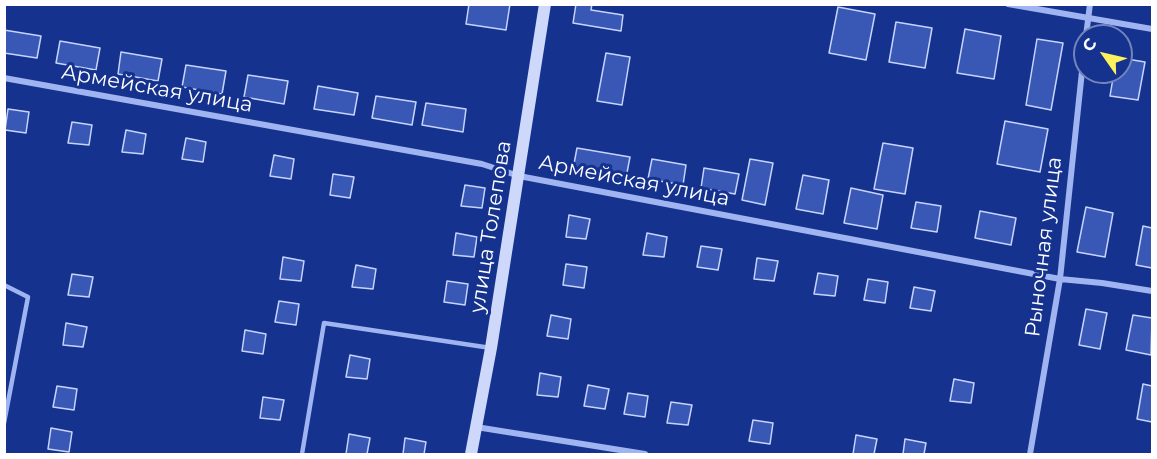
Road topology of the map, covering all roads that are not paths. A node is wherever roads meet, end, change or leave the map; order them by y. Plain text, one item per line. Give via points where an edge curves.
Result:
1 (545, 4) edge
2 (1008, 4) edge
3 (1090, 4) edge
4 (1088, 18) junction
5 (1087, 24) edge
6 (1152, 29) edge
7 (4, 78) edge
8 (1081, 84) edge
9 (519, 176) junction
10 (1060, 279) junction
11 (4, 285) edge
12 (1152, 291) edge
13 (491, 348) junction
14 (4, 423) edge
15 (476, 427) junction
16 (302, 454) edge
17 (471, 454) edge
18 (645, 454) edge
19 (1030, 454) edge

1 - 9 street, улица Толепова
2 - 4 street
3 - 4 street
4 - 5 street
4 - 6 street
7 - 9 street, Армейская улица via 482,164
8 - 10 street, Рыночная улица
9 - 10 street, Армейская улица
9 - 13 street, улица Толепова
10 - 12 street, Армейская улица
10 - 19 street, Рыночная улица
11 - 14 lane via 28,297
13 - 15 street, улица Толепова
13 - 16 lane via 324,323
15 - 17 street, улица Толепова
15 - 18 street

